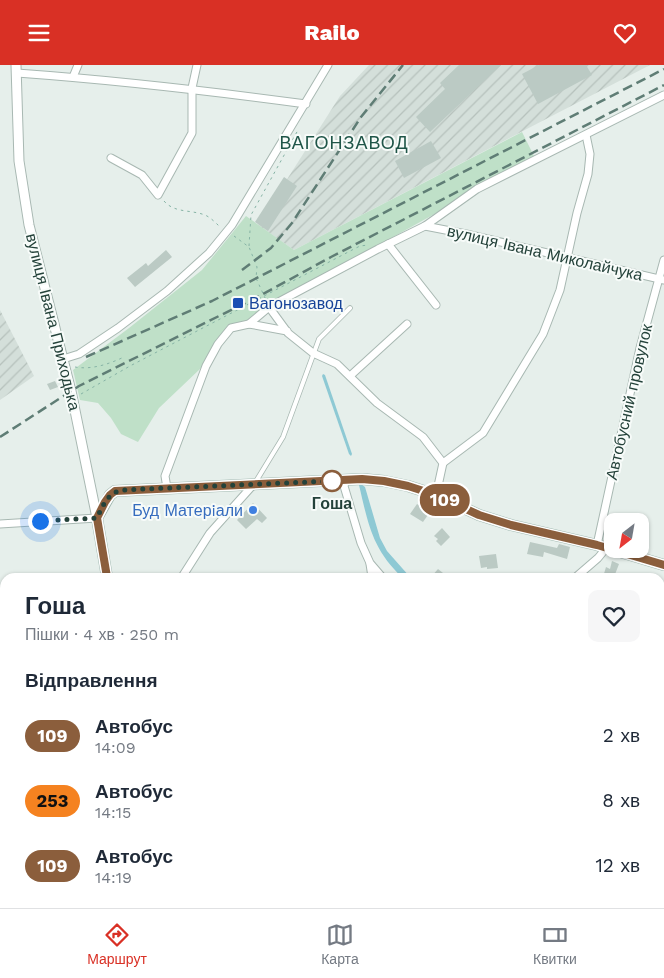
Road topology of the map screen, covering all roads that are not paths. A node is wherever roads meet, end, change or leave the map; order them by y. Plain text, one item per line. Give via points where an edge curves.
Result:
1 (78, 65) edge
2 (197, 65) edge
3 (328, 65) edge
4 (16, 69) edge
5 (73, 77) junction
6 (192, 88) junction
7 (664, 95) edge
8 (306, 104) junction
9 (586, 135) junction
10 (111, 158) dead end
11 (425, 226) junction
12 (388, 244) junction
13 (567, 258) junction
14 (664, 260) edge
15 (662, 280) edge
16 (436, 305) dead end
17 (269, 307) junction
18 (350, 307) dead end
19 (249, 324) junction
20 (407, 324) dead end
21 (287, 331) junction
22 (313, 353) junction
23 (64, 362) junction
24 (350, 376) junction
25 (443, 463) junction
26 (346, 480) junction
27 (253, 485) junction
28 (166, 489) junction
29 (436, 495) junction
30 (97, 518) junction
31 (0, 524) edge
32 (602, 546) junction
33 (370, 563) junction
34 (664, 565) edge
35 (107, 573) edge
36 (185, 573) edge
37 (371, 573) edge
38 (379, 573) edge
39 (581, 573) edge

1 - 5 street
2 - 6 street
3 - 8 street
4 - 5 street
4 - 23 street, вулиця Івана Приходька via 18,161 28,225
5 - 6 street
6 - 8 street
6 - 10 street via 192,133 158,195 142,175
7 - 9 street
8 - 23 street via 232,225 209,253 167,291 118,328
9 - 11 street via 478,189
9 - 13 street via 590,154 588,174
11 - 12 street
11 - 13 street, вулиця Івана Миколайчука
12 - 16 street
12 - 17 street
13 - 15 street, вулиця Івана Миколайчука
13 - 25 street via 560,290 543,334 483,433
14 - 15 street, Автобусний провулок
15 - 32 street, Автобусний провулок via 640,348
17 - 19 street
17 - 21 street
18 - 22 lane via 319,339
19 - 21 street
19 - 28 street via 231,329 206,366 165,477
20 - 24 street
21 - 22 street
22 - 24 street via 337,364
22 - 27 lane via 283,437
23 - 30 street, вулиця Івана Приходька
24 - 25 street via 376,403 423,437
25 - 29 street
26 - 27 main road
26 - 29 main road via 384,481
26 - 33 street via 344,486
27 - 28 main road
27 - 36 street via 210,533
28 - 30 main road via 115,491
29 - 32 main road via 479,515 511,525
30 - 31 street
30 - 35 main road, вулиця Івана Приходька
32 - 34 main road
32 - 39 street via 598,558
33 - 37 street
33 - 38 street

